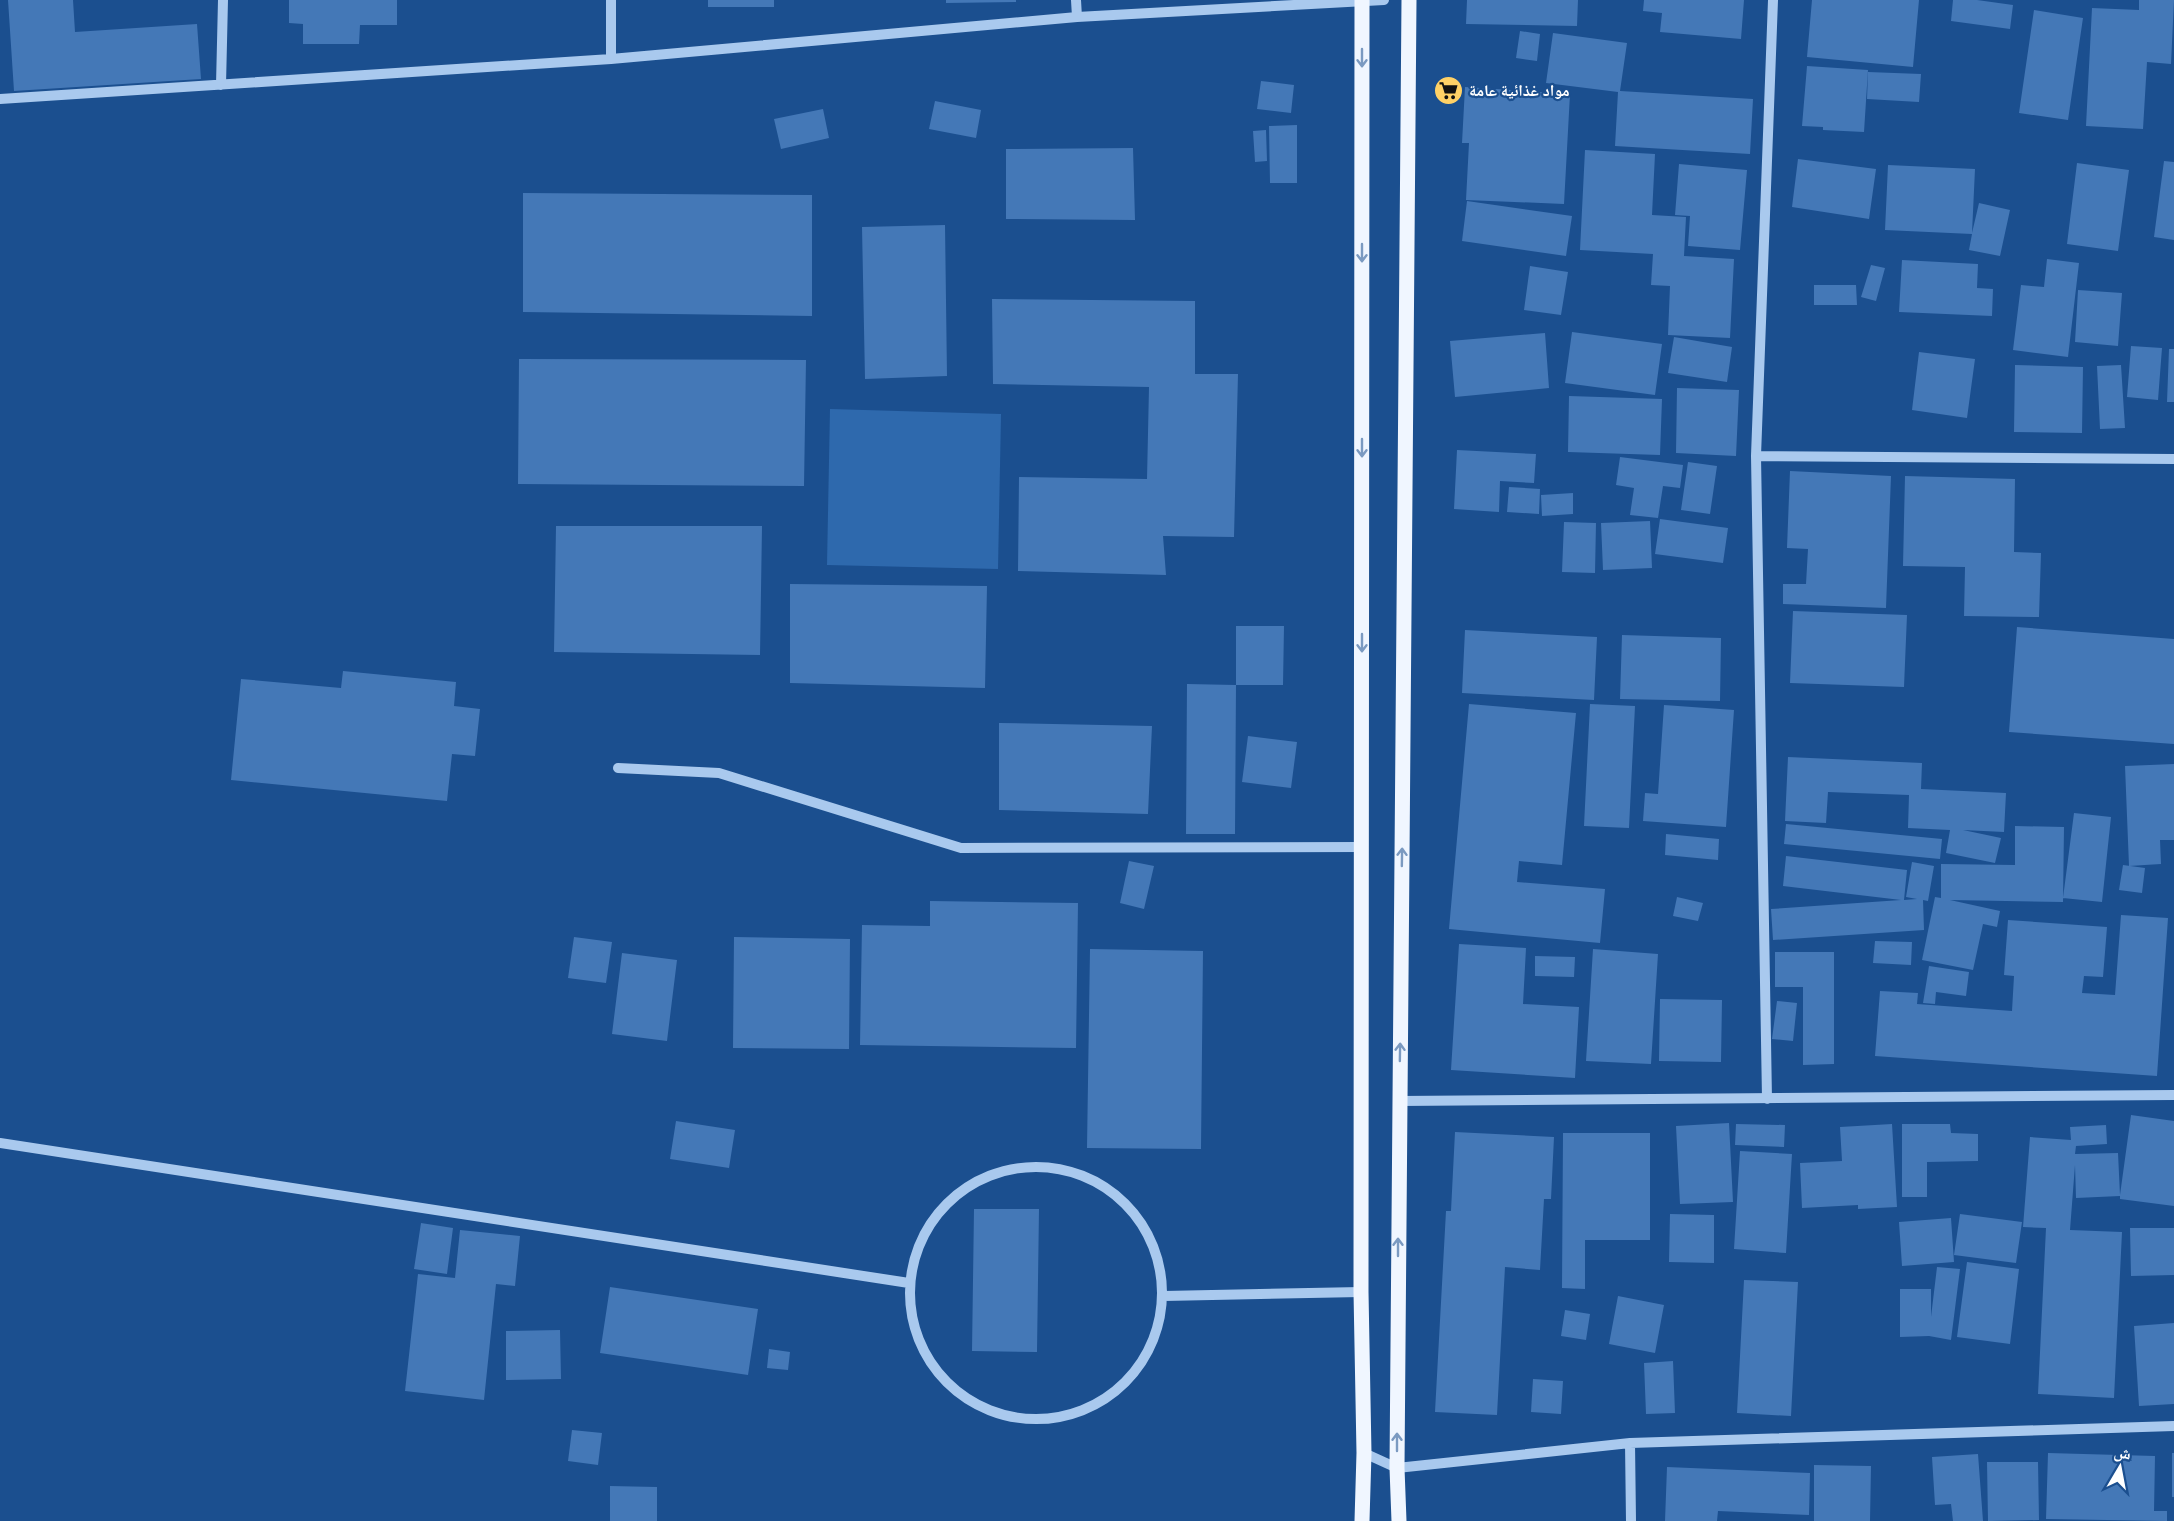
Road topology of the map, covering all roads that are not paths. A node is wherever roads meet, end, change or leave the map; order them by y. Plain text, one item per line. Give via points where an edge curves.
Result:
1 (223, 0) edge
2 (611, 0) edge
3 (1076, 0) edge
4 (1384, 0) edge
5 (1409, 0) edge
6 (1773, 0) edge
7 (1362, 1) edge
8 (1077, 17) junction
9 (611, 59) junction
10 (221, 84) junction
11 (0, 99) edge
12 (1756, 456) junction
13 (2174, 459) edge
14 (618, 768) dead end
15 (1363, 847) junction
16 (2174, 1095) edge
17 (1767, 1099) junction
18 (1400, 1101) junction
19 (0, 1143) edge
20 (909, 1283) junction
21 (1361, 1292) junction
22 (1164, 1296) junction
23 (2174, 1426) edge
24 (1630, 1443) junction
25 (1364, 1453) junction
26 (1397, 1468) junction
27 (1362, 1521) edge
28 (1399, 1521) edge
29 (1631, 1521) edge

1 - 10 street
2 - 9 street
3 - 8 street
4 - 7 street
18 -> 5 main road
6 - 12 street
7 - 8 street
7 -> 15 main road
8 - 9 street
9 - 10 street
10 - 11 street
12 - 13 street
12 - 17 street
14 - 15 street via 719,773 961,848
15 - 21 main road
16 - 17 street
17 - 18 street
26 -> 18 main road
19 - 20 street
20 - 22 street via 915,1254 935,1215 968,1185 1009,1168 1053,1167 1102,1184 1136,1213 1157,1252
20 - 22 street via 913,1327 932,1367 957,1391 1007,1417 1052,1420 1094,1406 1130,1380 1154,1343
21 - 22 street
21 - 25 main road
23 - 24 street
24 - 26 street
24 - 29 street
25 - 26 street
25 - 27 main road
26 - 28 main road

